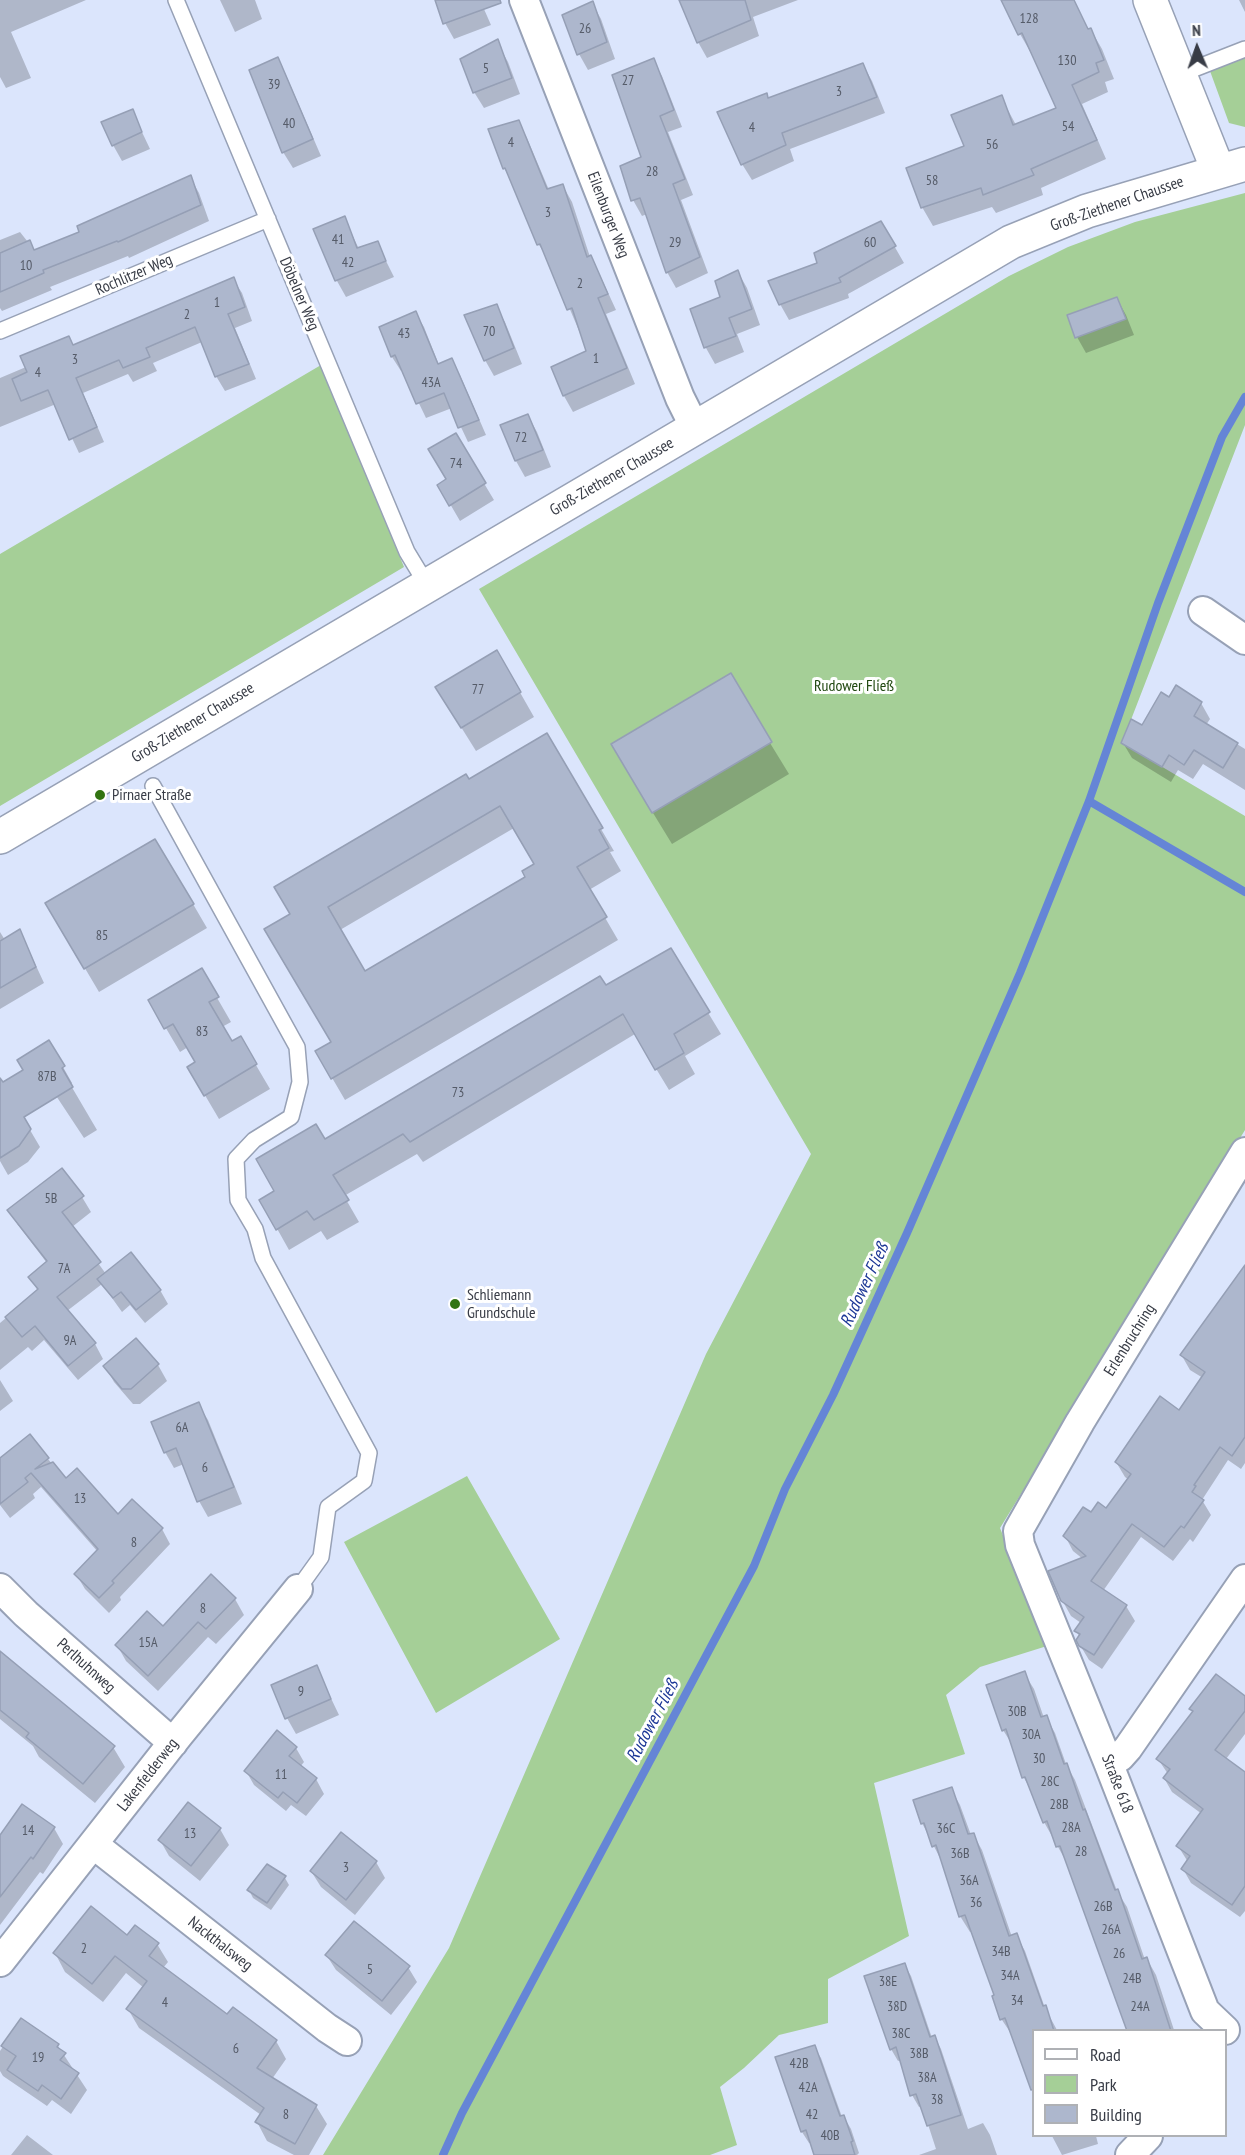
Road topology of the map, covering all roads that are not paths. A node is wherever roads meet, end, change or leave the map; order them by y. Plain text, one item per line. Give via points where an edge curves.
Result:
1 (176, 0) edge
2 (524, 0) edge
3 (1150, 0) edge
4 (1245, 49) edge
5 (1181, 74) junction
6 (1231, 167) edge
7 (268, 219) junction
8 (0, 331) edge
9 (695, 428) junction
10 (427, 585) junction
11 (1203, 611) dead end
12 (1245, 640) edge
13 (153, 786) dead end
14 (0, 837) edge
15 (1245, 1152) edge
16 (1018, 1531) joint
17 (1245, 1579) edge
18 (0, 1588) edge
19 (298, 1589) joint
20 (173, 1743) junction
21 (1108, 1762) junction
22 (93, 1844) junction
23 (0, 1962) edge
24 (1225, 2029) edge
25 (347, 2041) dead end
26 (1147, 2137) edge
27 (1130, 2155) edge

1 - 7 lane, Döbelner Weg
2 - 9 street, Eilenburger Weg
3 - 5 street
4 - 5 lane
5 - 6 street
6 - 9 street, Groß-Ziethener Chaussee via 1087,211 1011,242
7 - 8 lane, Rochlitzer Weg
7 - 10 lane, Döbelner Weg via 407,552
9 - 10 street, Groß-Ziethener Chaussee
10 - 14 street, Groß-Ziethener Chaussee
11 - 12 street
13 - 19 lane via 297,1047 300,1082 291,1117 254,1140 236,1159 238,1200 255,1229 263,1258 369,1453 364,1481 328,1507 321,1557
15 - 16 street, Erlenbruchring
16 - 21 street, Straße 618 via 1020,1545
17 - 21 street via 1128,1748
18 - 20 street, Perlhuhnweg
19 - 20 street, Lakenfelderweg
20 - 22 street, Lakenfelderweg
21 - 24 street, Straße 618 via 1205,2011
22 - 23 street, Lakenfelderweg
22 - 25 street, Nackthalsweg
26 - 27 street

